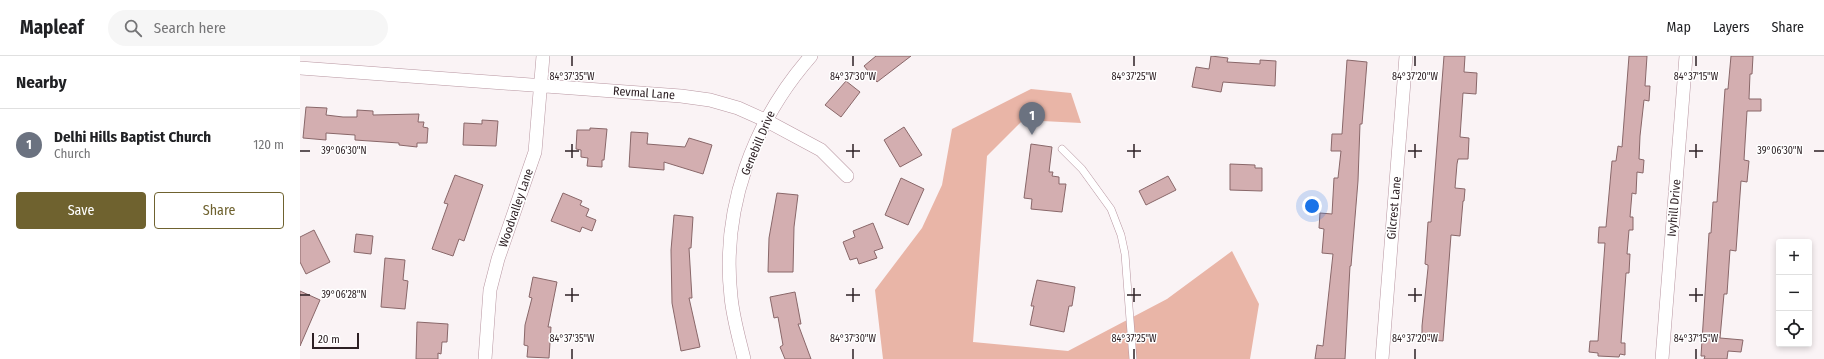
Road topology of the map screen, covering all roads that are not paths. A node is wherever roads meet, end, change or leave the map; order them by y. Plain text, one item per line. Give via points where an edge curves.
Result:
1 (543, 56) edge
2 (811, 56) edge
3 (1406, 56) edge
4 (1686, 56) edge
5 (300, 68) edge
6 (541, 86) junction
7 (765, 120) junction
8 (1062, 149) dead end
9 (847, 176) dead end
10 (485, 359) edge
11 (744, 359) edge
12 (1133, 359) edge
13 (1382, 359) edge
14 (1662, 359) edge

1 - 6 street, Woodvalley Lane
2 - 7 street, Genebill Drive via 780,95
3 - 13 street, Gilcrest Lane
4 - 14 street, Ivyhill Drive
5 - 6 street, Revmal Lane
6 - 7 street, Revmal Lane via 710,100 738,108
6 - 10 street, Woodvalley Lane via 535,152 498,259 490,290
7 - 9 street, Revmal Lane via 821,150
7 - 11 street, Genebill Drive via 747,160 732,224 729,260 731,296
8 - 12 lane via 1082,169 1111,209 1121,235

